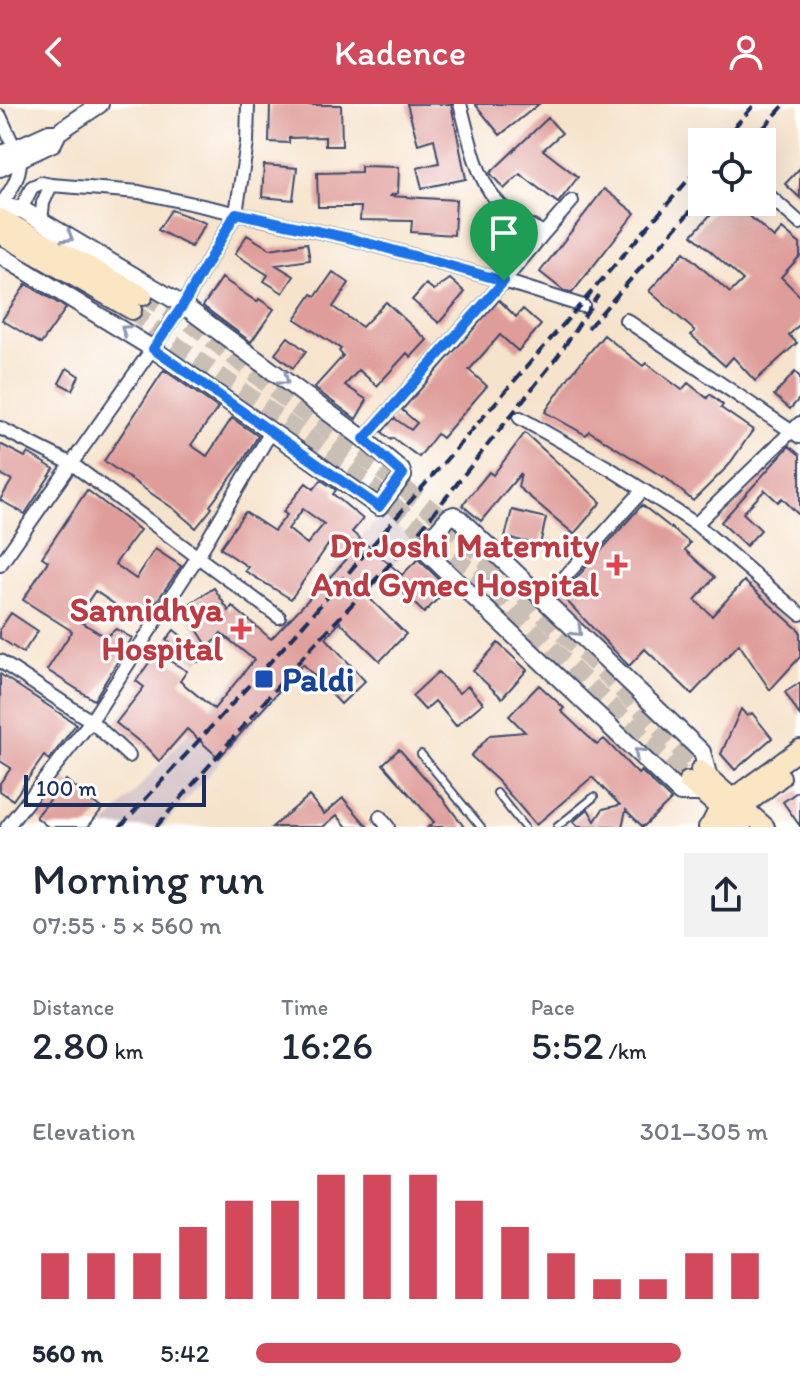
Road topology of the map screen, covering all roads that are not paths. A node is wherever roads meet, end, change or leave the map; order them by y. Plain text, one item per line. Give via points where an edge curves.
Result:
1 (100, 104) edge
2 (248, 104) edge
3 (460, 104) edge
4 (0, 116) edge
5 (11, 154) edge
6 (0, 168) edge
7 (51, 185) junction
8 (572, 201) dead end
9 (776, 202) edge
10 (0, 206) edge
11 (21, 209) junction
12 (236, 213) junction
13 (0, 217) edge
14 (41, 221) junction
15 (800, 223) edge
16 (544, 233) junction
17 (2, 249) edge
18 (504, 281) junction
19 (183, 305) junction
20 (583, 306) dead end
21 (626, 320) dead end
22 (153, 349) junction
23 (520, 418) dead end
24 (0, 428) edge
25 (272, 430) junction
26 (797, 430) edge
27 (364, 439) junction
28 (72, 464) junction
29 (643, 490) junction
30 (696, 524) junction
31 (198, 556) junction
32 (0, 565) edge
33 (545, 599) junction
34 (800, 614) edge
35 (279, 617) dead end
36 (0, 661) edge
37 (91, 721) junction
38 (800, 749) edge
39 (421, 754) dead end
40 (129, 756) dead end
41 (800, 763) edge
42 (700, 780) junction
43 (497, 793) dead end
44 (594, 797) dead end
45 (733, 812) edge
46 (709, 826) edge
47 (7, 827) edge
48 (481, 827) edge
49 (524, 827) edge
50 (557, 827) edge
51 (765, 827) edge

1 - 5 street via 57,133
2 - 12 street
3 - 16 street via 483,177 496,200
4 - 5 street
5 - 6 street
5 - 10 street via 14,185
7 - 11 street via 32,187
7 - 12 street via 139,192
7 - 14 street
8 - 16 street
9 - 15 street
11 - 13 street via 11,208
11 - 14 street
12 - 18 street
12 - 19 street
13 - 17 main road via 122,285 138,303
14 -> 19 street
16 - 18 street
22 -> 17 street
18 - 20 street
18 - 27 street
19 - 22 street
19 -> 27 street
21 - 26 street
22 - 25 street
22 - 28 street
23 - 29 street
24 - 28 street
25 - 27 street via 379,507 403,474
25 - 31 street
26 - 30 street
28 - 31 street
28 - 32 street
29 - 30 street
29 - 33 street
30 - 34 street
31 - 35 street
31 - 37 street
33 -> 42 street via 702,752
42 -> 33 street via 680,793 424,547 455,516
36 - 37 street
37 - 40 street
37 - 47 street
38 - 45 main road
39 - 48 lane
41 - 45 main road
42 - 45 main road
43 - 49 lane
44 - 50 lane
45 - 46 main road
45 - 51 main road

